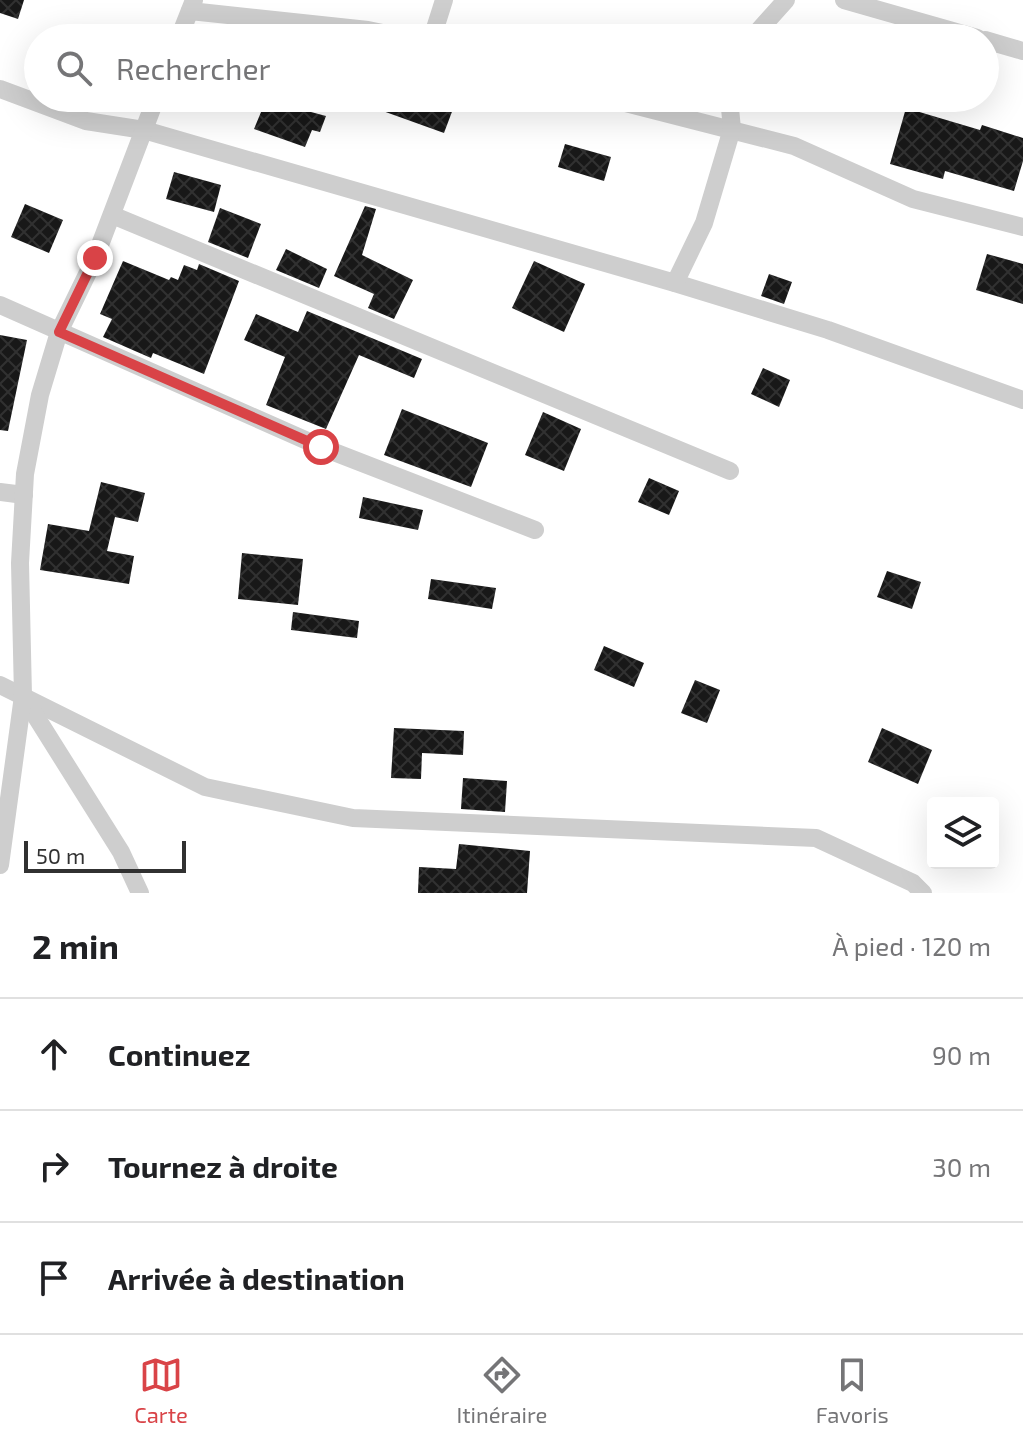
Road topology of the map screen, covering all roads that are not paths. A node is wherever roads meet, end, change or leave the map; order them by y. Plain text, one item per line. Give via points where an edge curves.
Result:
1 (444, 0) edge
2 (786, 0) edge
3 (844, 0) edge
4 (192, 5) edge
5 (185, 24) edge
6 (326, 24) edge
7 (436, 24) edge
8 (765, 24) edge
9 (928, 24) edge
10 (999, 44) edge
11 (1023, 51) edge
12 (0, 89) edge
13 (24, 98) edge
14 (62, 112) edge
15 (151, 112) edge
16 (663, 112) edge
17 (730, 112) edge
18 (732, 129) junction
19 (144, 130) junction
20 (112, 215) junction
21 (1023, 227) edge
22 (675, 283) junction
23 (0, 305) edge
24 (59, 332) junction
25 (1023, 400) edge
26 (730, 471) dead end
27 (0, 492) edge
28 (24, 495) junction
29 (535, 530) dead end
30 (0, 685) edge
31 (23, 696) junction
32 (0, 865) edge
33 (140, 893) edge
34 (923, 893) edge

1 - 7 street
2 - 8 street
3 - 9 street
4 - 5 street
4 - 6 street
10 - 11 street
12 - 13 street
14 - 19 street
15 - 19 street
16 - 18 street
17 - 18 street
18 - 21 street via 794,146 913,199
18 - 22 street via 704,223
19 - 20 street
19 - 22 street
20 - 24 street
20 - 26 street
22 - 25 street via 828,330
23 - 24 street
24 - 28 street via 40,395
24 - 29 street via 321,447
27 - 28 street
28 - 31 street via 19,642
30 - 31 street
31 - 32 street
31 - 33 street via 121,852
31 - 34 street via 205,787 353,818 816,838 913,883

